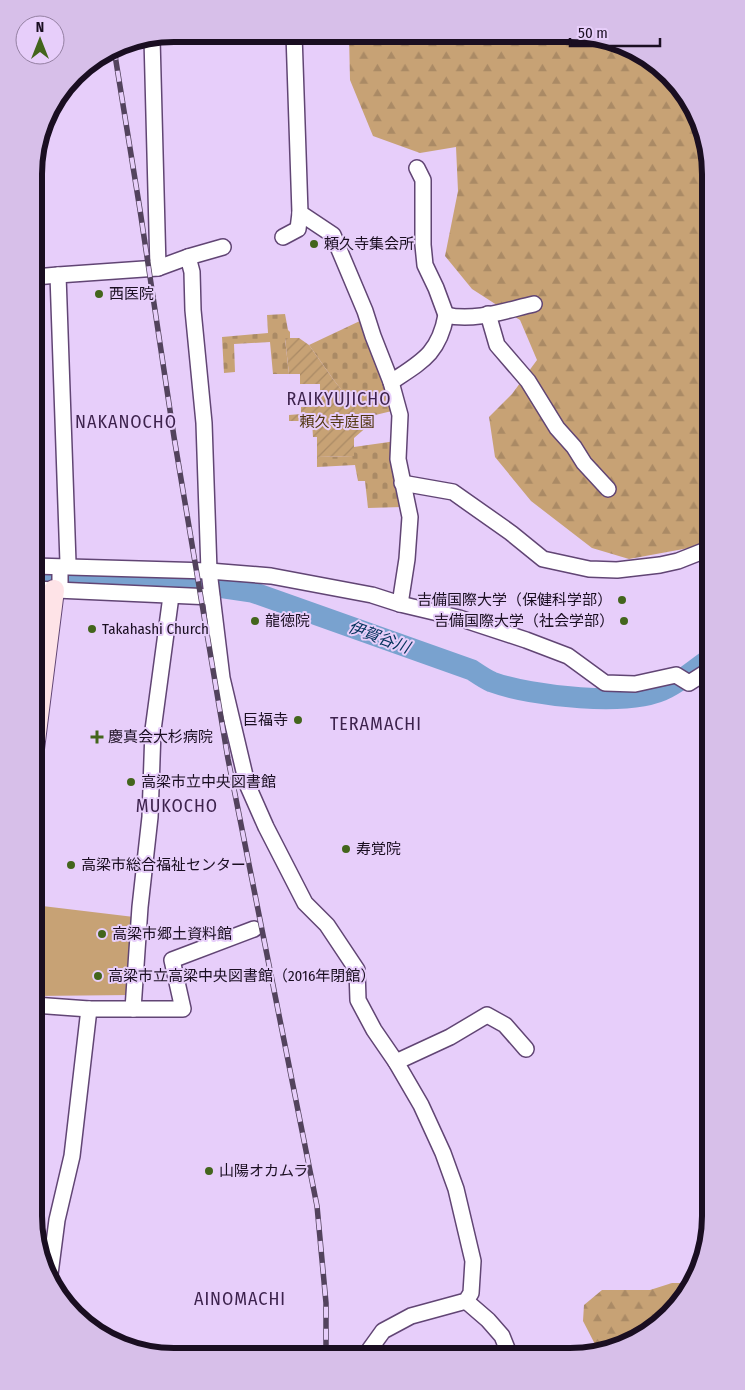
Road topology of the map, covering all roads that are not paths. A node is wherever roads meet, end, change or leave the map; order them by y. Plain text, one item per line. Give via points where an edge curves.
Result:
1 (294, 43) edge
2 (152, 45) edge
3 (416, 168) dead end
4 (300, 213) junction
5 (283, 236) dead end
6 (223, 248) dead end
7 (188, 257) junction
8 (158, 268) junction
9 (58, 275) junction
10 (43, 276) edge
11 (534, 304) dead end
12 (488, 314) junction
13 (446, 315) junction
14 (391, 382) junction
15 (402, 483) junction
16 (608, 489) dead end
17 (702, 552) edge
18 (43, 572) edge
19 (209, 572) junction
20 (55, 581) edge
21 (212, 595) junction
22 (171, 596) junction
23 (400, 604) junction
24 (702, 673) edge
25 (43, 677) edge
26 (254, 928) dead end
27 (43, 1006) edge
28 (90, 1009) junction
29 (132, 1009) junction
30 (526, 1049) dead end
31 (396, 1062) junction
32 (52, 1262) edge
33 (466, 1301) junction
34 (371, 1348) edge
35 (507, 1348) edge

1 - 4 street
2 - 8 street
3 - 13 street via 423,180 425,265
4 - 5 street via 298,229
4 - 14 street via 333,235
6 - 7 street
7 - 8 street
7 - 19 street via 192,272 204,423
8 - 9 street
9 - 10 street
9 - 20 street via 68,563
11 - 12 street
12 - 13 street
12 - 16 street via 497,345 528,381 557,428
13 - 14 street via 443,333 436,346 422,361
14 - 15 street via 400,414 398,459
15 - 17 street via 453,492 542,559 589,570 660,565
15 - 23 street via 410,517
18 - 20 street
19 - 20 street
19 - 21 street
19 - 23 street via 272,576 372,595
20 - 22 street
20 - 25 street
21 - 22 street
21 - 31 street via 222,678 247,784 305,903 327,925 357,970 358,1000
22 - 29 street via 153,730 150,817
23 - 24 street via 459,618 568,656 605,683 635,684 682,679
26 - 29 street via 172,960 183,1009
27 - 28 street
28 - 29 street
28 - 32 street via 72,1156 57,1220
30 - 31 street via 505,1025 487,1015 450,1037
31 - 33 street via 421,1105 456,1189 473,1260 471,1293
33 - 34 street via 411,1316 383,1331
33 - 35 street via 502,1336

